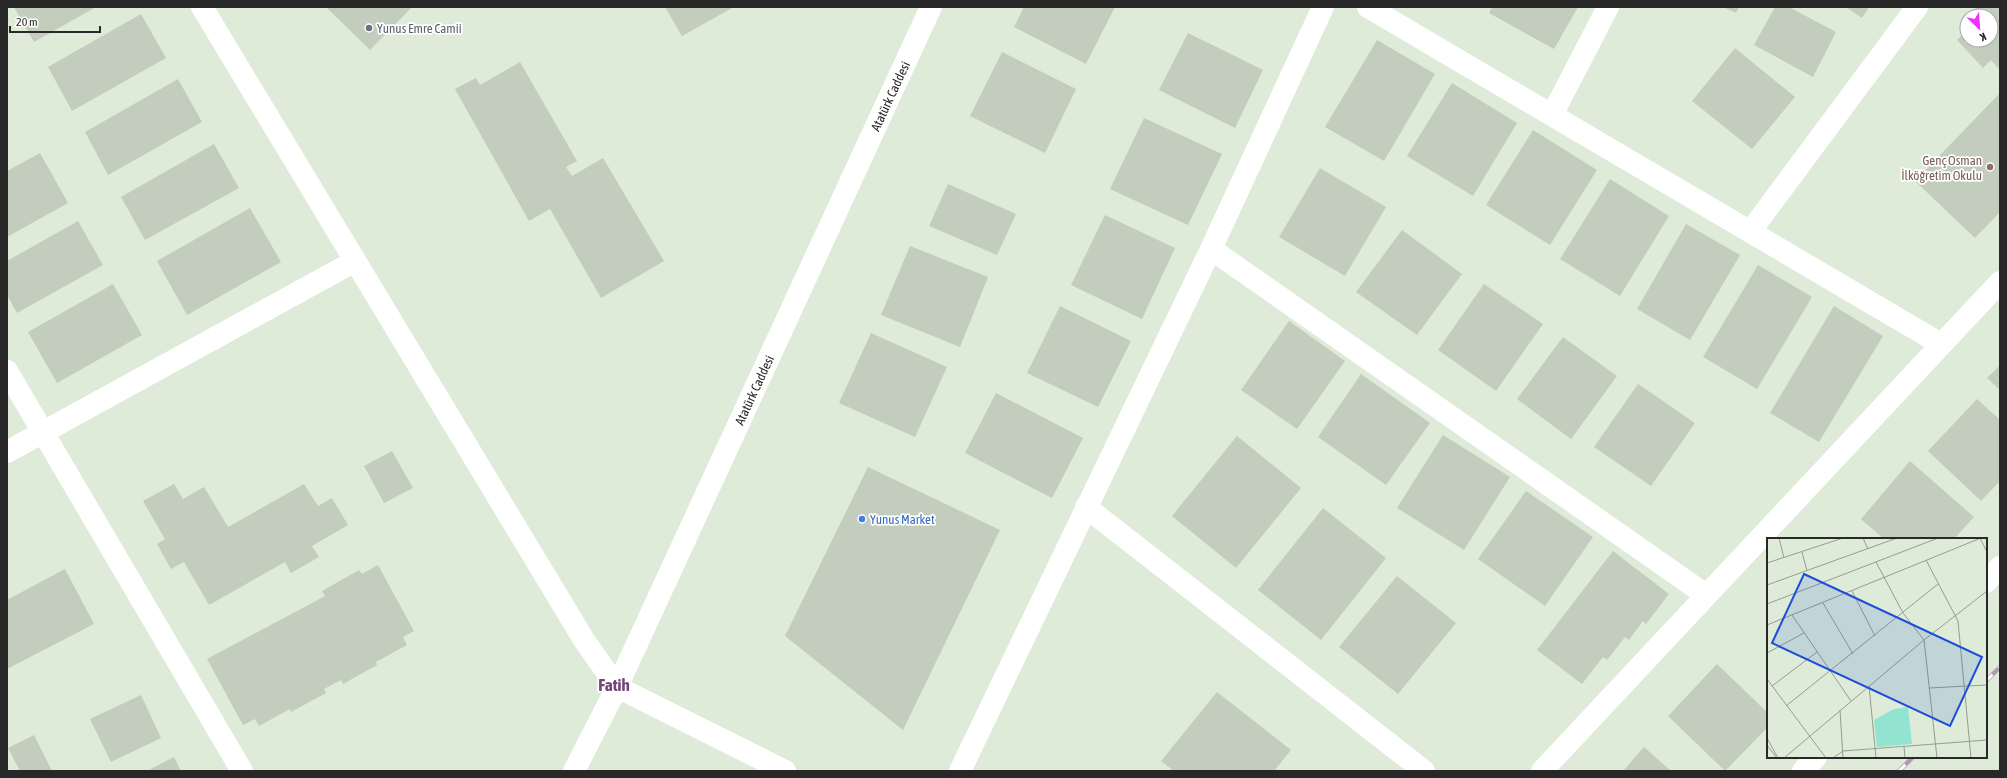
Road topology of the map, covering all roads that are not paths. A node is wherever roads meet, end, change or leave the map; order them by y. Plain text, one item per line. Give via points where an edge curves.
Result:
1 (202, 7) edge
2 (1324, 7) edge
3 (1368, 7) edge
4 (1608, 7) edge
5 (1917, 7) edge
6 (923, 13) edge
7 (1552, 115) junction
8 (1750, 232) junction
9 (1211, 249) junction
10 (355, 261) junction
11 (2000, 282) edge
12 (1941, 344) junction
13 (7, 371) edge
14 (43, 432) junction
15 (7, 452) edge
16 (1086, 507) junction
17 (2000, 567) edge
18 (1987, 581) edge
19 (1706, 595) junction
20 (617, 687) junction
21 (1815, 758) edge
22 (242, 771) edge
23 (574, 771) edge
24 (785, 771) edge
25 (960, 771) edge
26 (1424, 771) edge
27 (1542, 771) edge
28 (1803, 771) edge

1 - 10 street
2 - 9 street
3 - 7 street
4 - 7 street
5 - 8 street
6 - 20 street, Atatürk Caddesi
7 - 8 street
8 - 12 street
9 - 16 street
9 - 19 street
10 - 14 street
10 - 20 street via 584,640
11 - 12 street
12 - 19 street
13 - 14 street
14 - 15 street
14 - 22 street
16 - 25 street
16 - 26 street
17 - 18 street
19 - 27 street
20 - 23 street, Atatürk Caddesi
20 - 24 street
21 - 28 street

